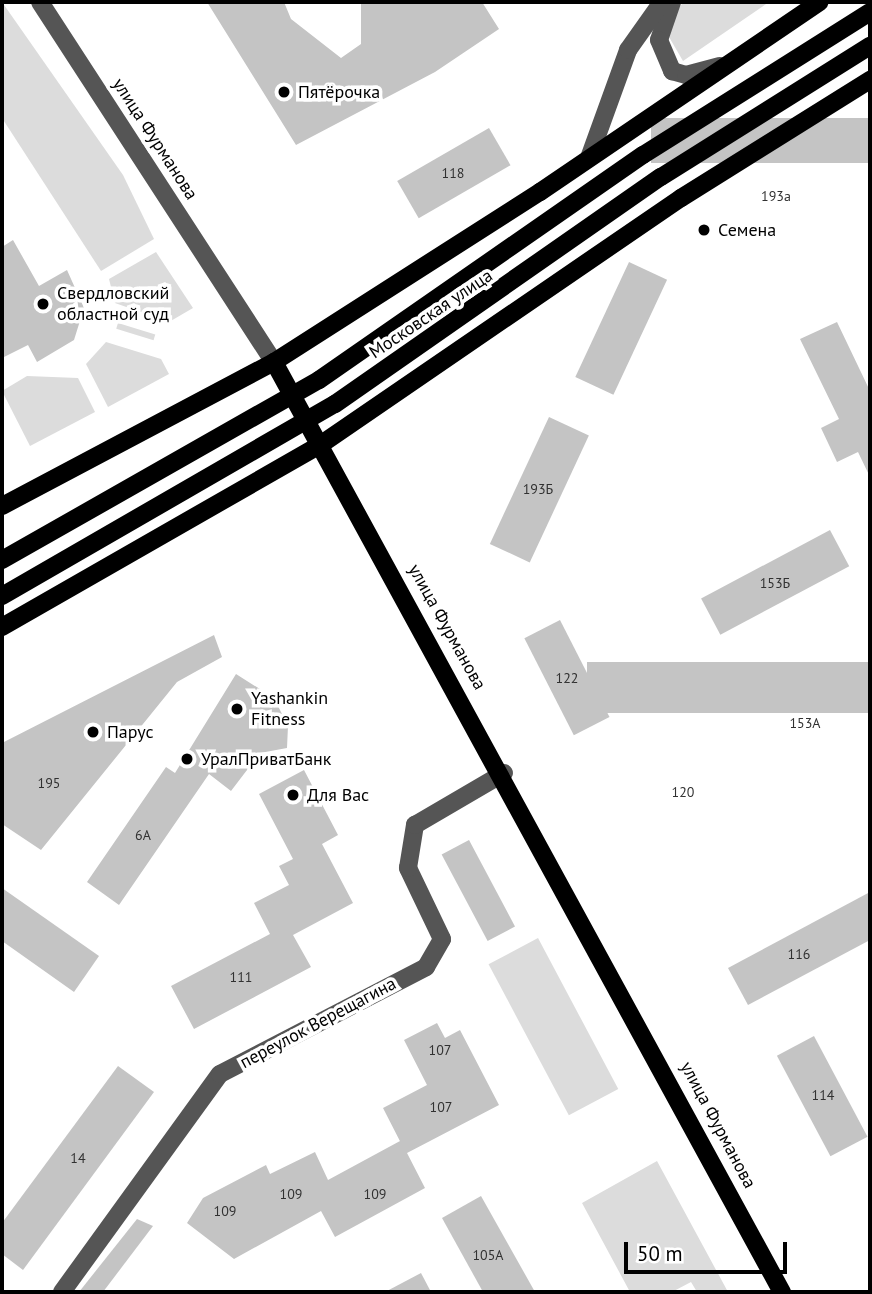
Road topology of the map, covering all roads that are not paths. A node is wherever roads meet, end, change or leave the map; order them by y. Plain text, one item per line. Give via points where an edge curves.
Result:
1 (40, 2) edge
2 (662, 2) edge
3 (672, 2) edge
4 (820, 2) edge
5 (870, 12) edge
6 (870, 46) edge
7 (729, 62) junction
8 (870, 80) edge
9 (589, 158) junction
10 (274, 362) junction
11 (323, 443) junction
12 (2, 506) edge
13 (2, 560) edge
14 (2, 596) edge
15 (2, 627) edge
16 (504, 773) junction
17 (62, 1292) edge
18 (782, 1292) edge

1 - 10 street, улица Фурманова
2 - 9 street via 628,50
3 - 7 street via 659,40 672,71 702,73
4 - 7 main road
5 - 13 main road, Московская улица via 643,155 319,380
6 - 14 main road, Московская улица via 662,177 335,404
7 - 9 main road
8 - 11 main road via 681,198
9 - 10 main road
10 - 11 main road, улица Фурманова
10 - 12 main road
11 - 15 main road
11 - 16 main road, улица Фурманова
16 - 17 street, переулок Верещагина via 415,825 408,869 442,939 426,967 220,1074
16 - 18 main road, улица Фурманова

